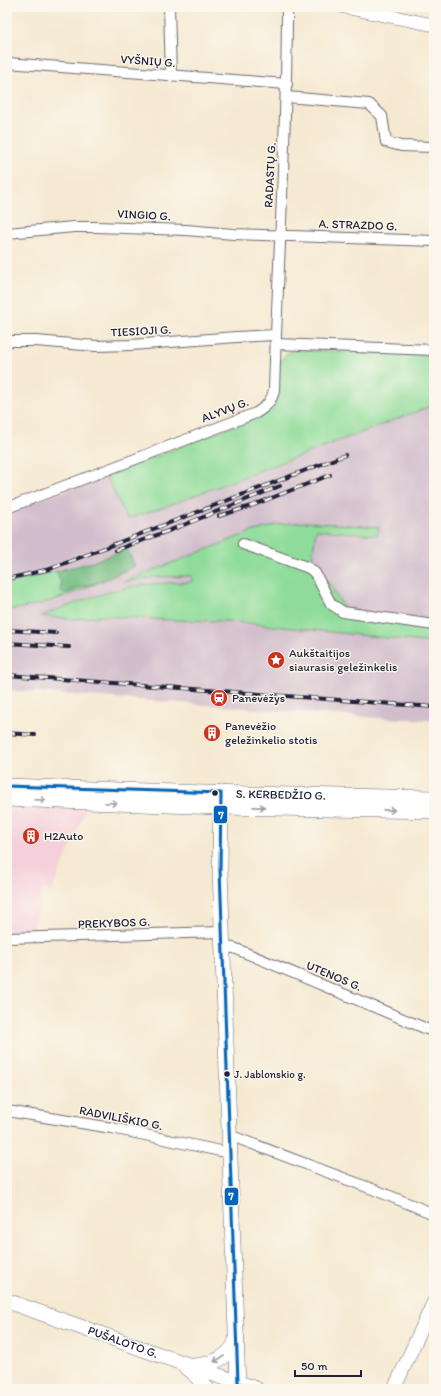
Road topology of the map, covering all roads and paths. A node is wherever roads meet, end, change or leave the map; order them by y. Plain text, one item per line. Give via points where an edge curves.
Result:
1 (169, 7) edge
2 (288, 7) edge
3 (344, 7) edge
4 (434, 25) edge
5 (7, 63) edge
6 (171, 76) junction
7 (287, 84) junction
8 (287, 97) junction
9 (434, 147) edge
10 (7, 233) edge
11 (281, 236) junction
12 (434, 241) edge
13 (276, 339) junction
14 (7, 341) edge
15 (434, 350) edge
16 (7, 508) edge
17 (243, 544) dead end
18 (434, 625) edge
19 (7, 786) edge
20 (434, 798) edge
21 (7, 800) edge
22 (220, 800) junction
23 (434, 811) edge
24 (222, 932) junction
25 (7, 938) edge
26 (223, 947) junction
27 (434, 1032) edge
28 (7, 1111) edge
29 (229, 1135) junction
30 (230, 1153) junction
31 (434, 1214) edge
32 (7, 1301) edge
33 (434, 1301) edge
34 (237, 1337) junction
35 (187, 1365) junction
36 (238, 1386) edge
37 (207, 1389) edge
38 (256, 1389) edge
39 (394, 1389) edge

1 - 6 street
2 - 7 street, RADASTŲ G.
3 - 4 street
5 - 6 street, VYŠNIŲ G.
6 - 7 street, VYŠNIŲ G.
7 - 8 street, RADASTŲ G.
8 - 9 street via 369,104 382,116 386,142 401,146
8 - 11 street, RADASTŲ G.
10 - 11 street, VINGIO G. via 96,226
11 - 12 street, A. STRAZDO G.
11 - 13 street, RADASTŲ G.
13 - 14 street, TIESIOJI G. via 236,337 131,346
13 - 15 street
13 - 16 street, ALYVŲ G. via 273,396 264,408
17 - 18 street via 309,568 315,573 331,604 343,612
19 - 22 main road, S. KERBEDŽIO G.
20 - 22 main road, S. KERBEDŽIO G.
21 -> 22 main road, S. KERBEDŽIO G.
22 -> 23 main road, S. KERBEDŽIO G.
22 - 24 main road
24 - 25 street, PREKYBOS G.
24 - 26 main road
26 - 27 street, UTENOS G. via 234,948
26 - 29 main road
28 - 30 street, RADVILIŠKIO G. via 112,1128
29 - 30 main road
29 - 31 street
30 - 34 main road
32 - 35 main road, PUŠALOTO G.
33 - 39 street
34 -> 35 main road via 232,1349 221,1360 207,1365
34 - 36 main road
35 - 36 main road, PUŠALOTO G.
35 - 37 main road
36 - 38 main road, PUŠALOTO G.

